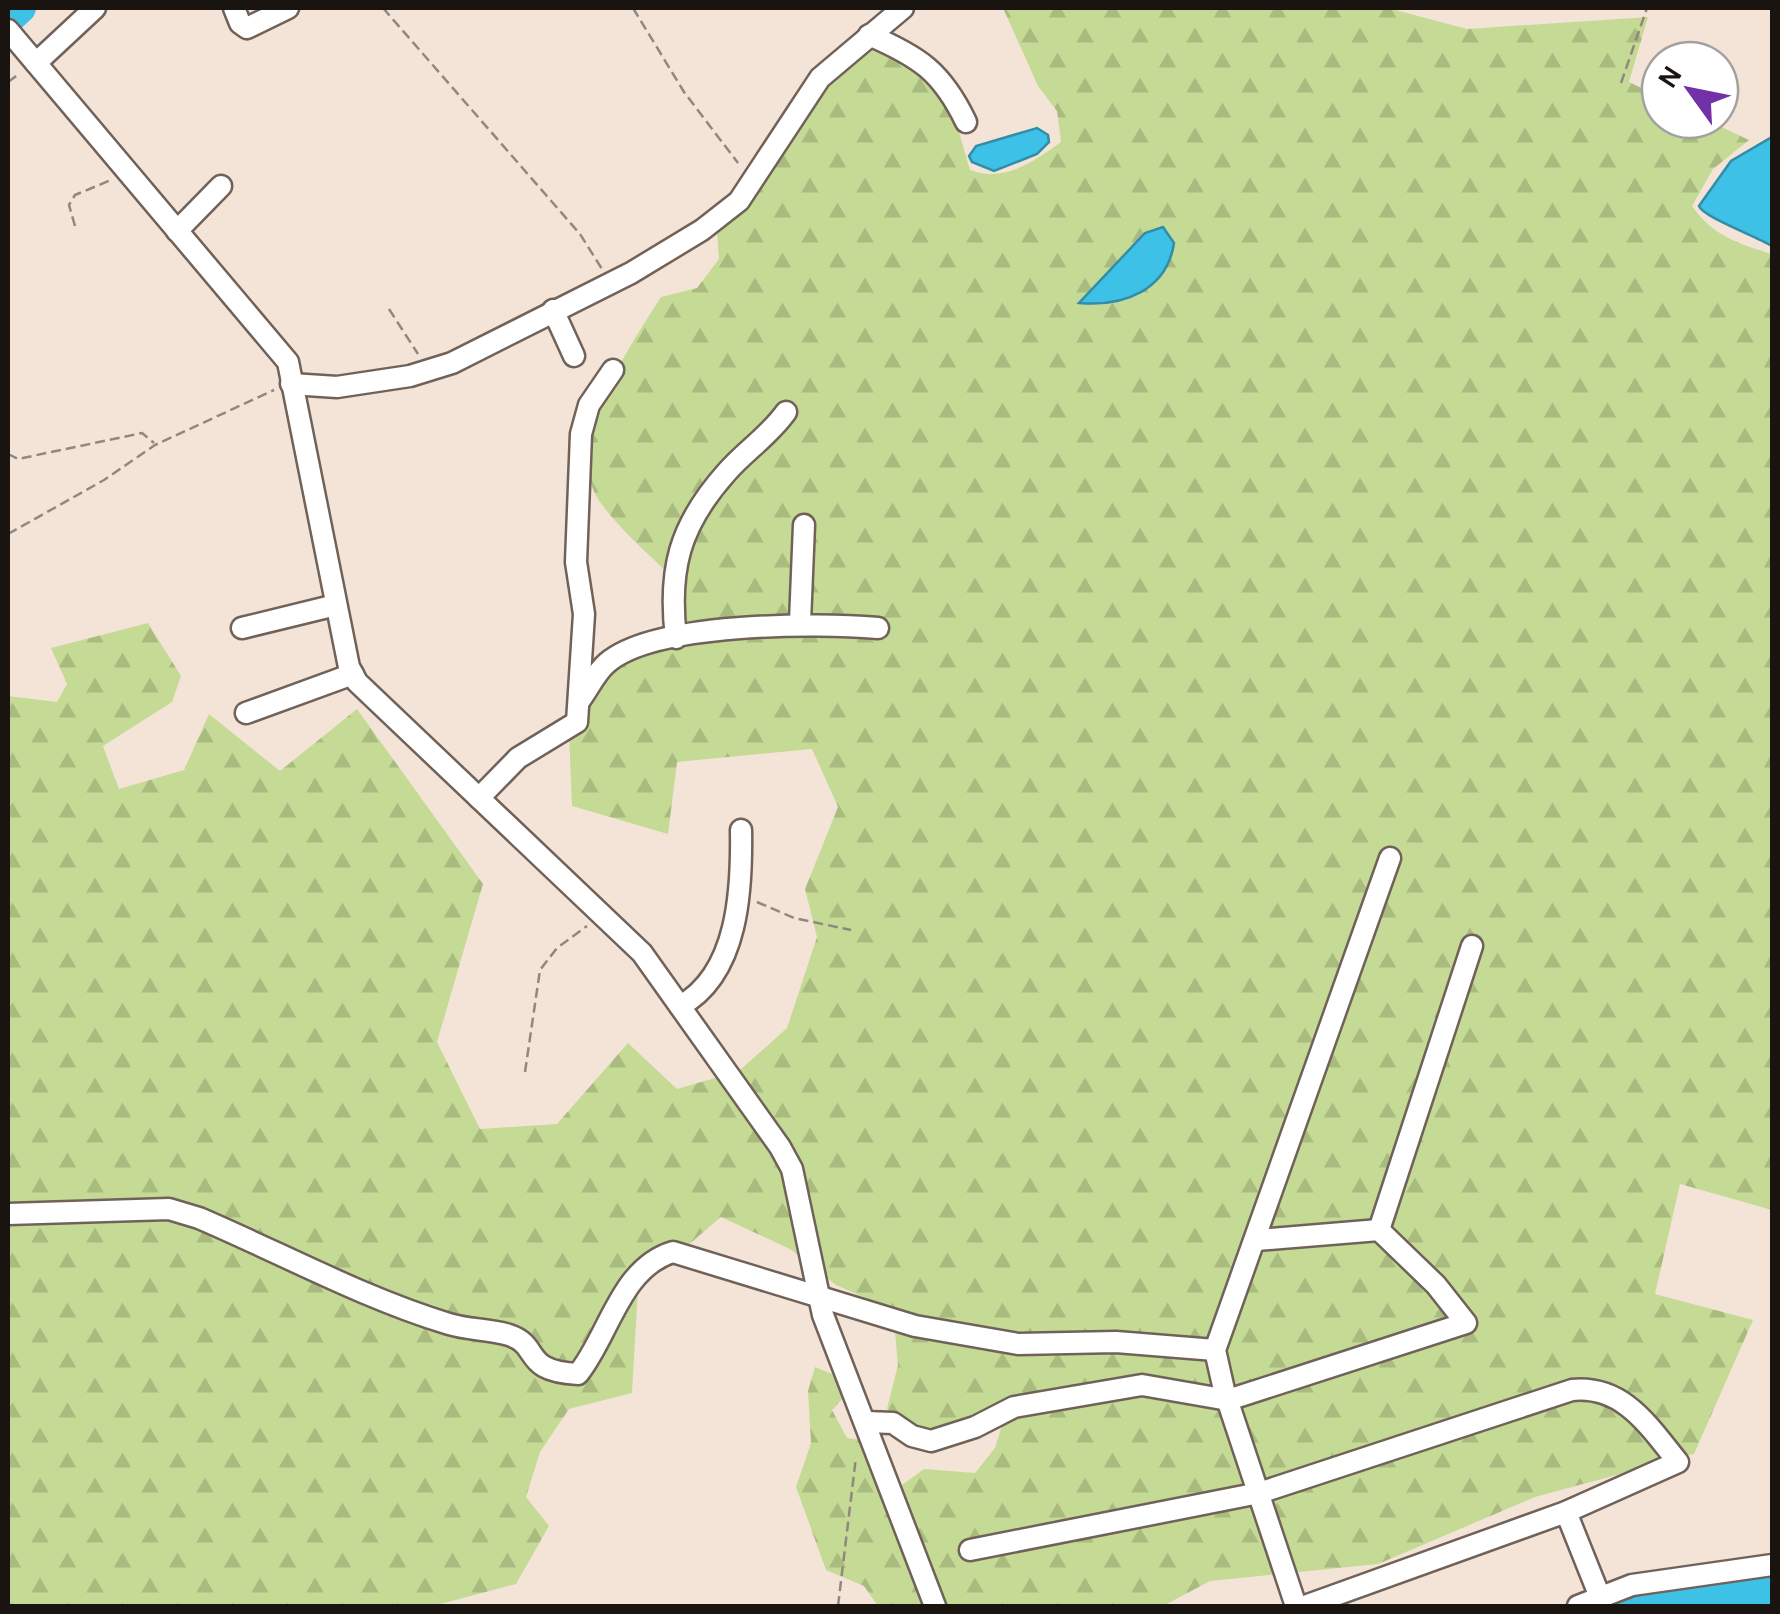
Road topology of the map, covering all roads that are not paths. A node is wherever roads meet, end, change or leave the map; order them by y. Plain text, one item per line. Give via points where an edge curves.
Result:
1 (95, 8) edge
2 (234, 8) edge
3 (288, 8) edge
4 (903, 8) edge
5 (8, 30) edge
6 (870, 35) junction
7 (31, 59) junction
8 (966, 122) dead end
9 (222, 186) dead end
10 (177, 231) junction
11 (553, 310) junction
12 (574, 356) dead end
13 (613, 370) dead end
14 (291, 384) junction
15 (786, 412) dead end
16 (804, 525) dead end
17 (336, 605) junction
18 (800, 622) junction
19 (242, 628) dead end
20 (878, 628) dead end
21 (676, 638) junction
22 (352, 674) junction
23 (580, 701) junction
24 (246, 712) dead end
25 (479, 798) junction
26 (741, 830) dead end
27 (1390, 858) dead end
28 (1472, 946) dead end
29 (680, 1006) junction
30 (8, 1214) edge
31 (1379, 1230) junction
32 (1257, 1240) junction
33 (819, 1296) junction
34 (1215, 1350) junction
35 (1228, 1400) junction
36 (866, 1422) junction
37 (1258, 1492) junction
38 (1566, 1512) junction
39 (970, 1550) dead end
40 (1772, 1565) edge
41 (1600, 1597) junction
42 (935, 1606) edge
43 (1296, 1606) edge
44 (1306, 1606) edge
45 (1578, 1606) edge

1 - 7 street
2 - 3 street via 248,28
4 - 6 street
5 - 7 street
6 - 8 street via 913,56 948,84
6 - 11 street via 820,78 739,202 702,230
7 - 10 street
9 - 10 street
10 - 14 street via 288,362
11 - 12 street
11 - 14 street via 426,371 337,387
13 - 23 street via 590,405 580,448
14 - 17 street
15 - 21 street via 727,471 692,523 670,588
16 - 18 street
17 - 19 street
17 - 22 street
18 - 20 street
18 - 21 street
21 - 23 street via 608,661
22 - 24 street
22 - 25 street
23 - 25 street via 571,729 518,758
25 - 29 street via 642,953
26 - 29 street via 742,898 719,963
27 - 32 street
28 - 31 street
29 - 33 street via 792,1169
30 - 33 street via 169,1210 200,1218 450,1325 509,1335 552,1373 578,1374 630,1286 648,1265 673,1252
31 - 32 street
31 - 35 street via 1466,1323
32 - 34 street
33 - 34 street via 915,1326 1018,1344
33 - 36 street
34 - 35 street
35 - 36 street via 1142,1386 1014,1407 931,1441 894,1423
35 - 37 street
36 - 42 street
37 - 38 street via 1598,1387 1642,1417 1678,1462
37 - 39 street
37 - 43 street
38 - 41 street
38 - 44 street
40 - 41 street via 1632,1585
41 - 45 street

